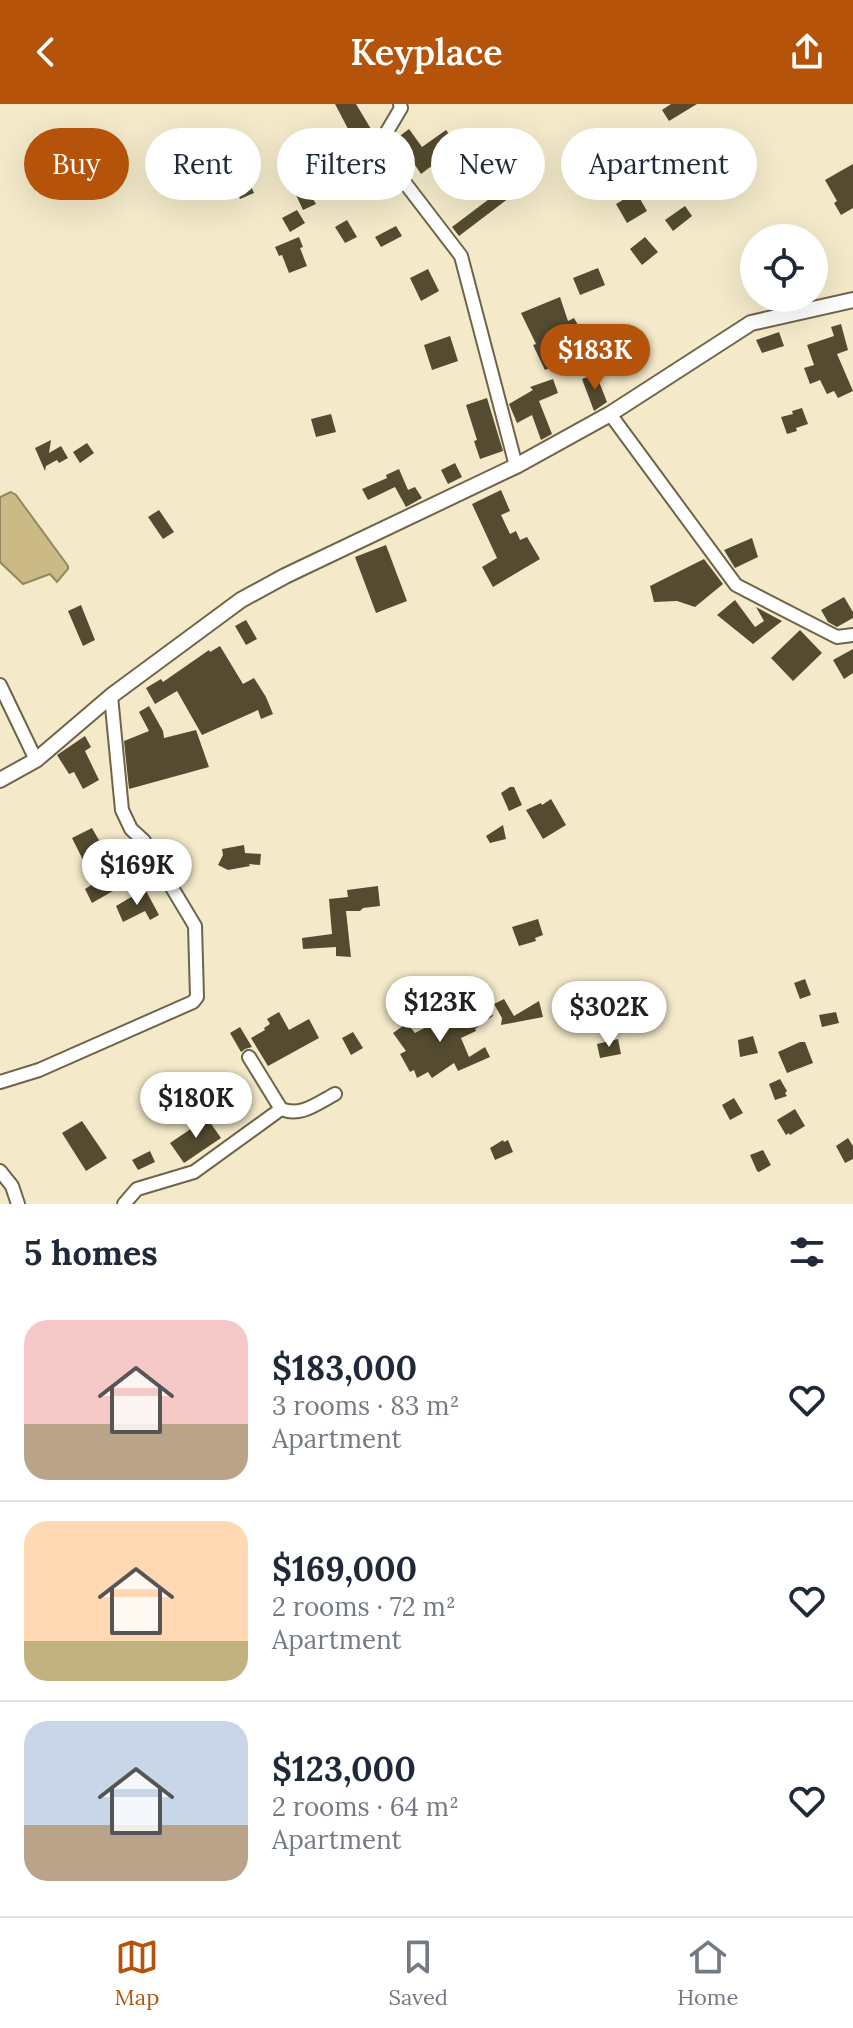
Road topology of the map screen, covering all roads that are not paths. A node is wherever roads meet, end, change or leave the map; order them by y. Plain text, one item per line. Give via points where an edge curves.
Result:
1 (400, 104) edge
2 (853, 300) edge
3 (610, 414) junction
4 (516, 466) junction
5 (853, 635) edge
6 (0, 685) edge
7 (111, 696) junction
8 (36, 760) junction
9 (0, 780) edge
10 (249, 1057) dead end
11 (0, 1082) edge
12 (335, 1094) dead end
13 (281, 1109) junction
14 (0, 1171) edge
15 (18, 1204) edge
16 (124, 1204) edge

1 - 4 street via 379,149 461,256
2 - 3 street via 751,323
3 - 4 street
3 - 5 street via 736,585 837,637
4 - 7 street via 241,600
6 - 8 street
7 - 8 street
7 - 11 street via 122,810 195,926 197,997 39,1070
8 - 9 street
10 - 13 street
12 - 13 street via 298,1113
13 - 16 street via 194,1172 137,1189
14 - 15 street

